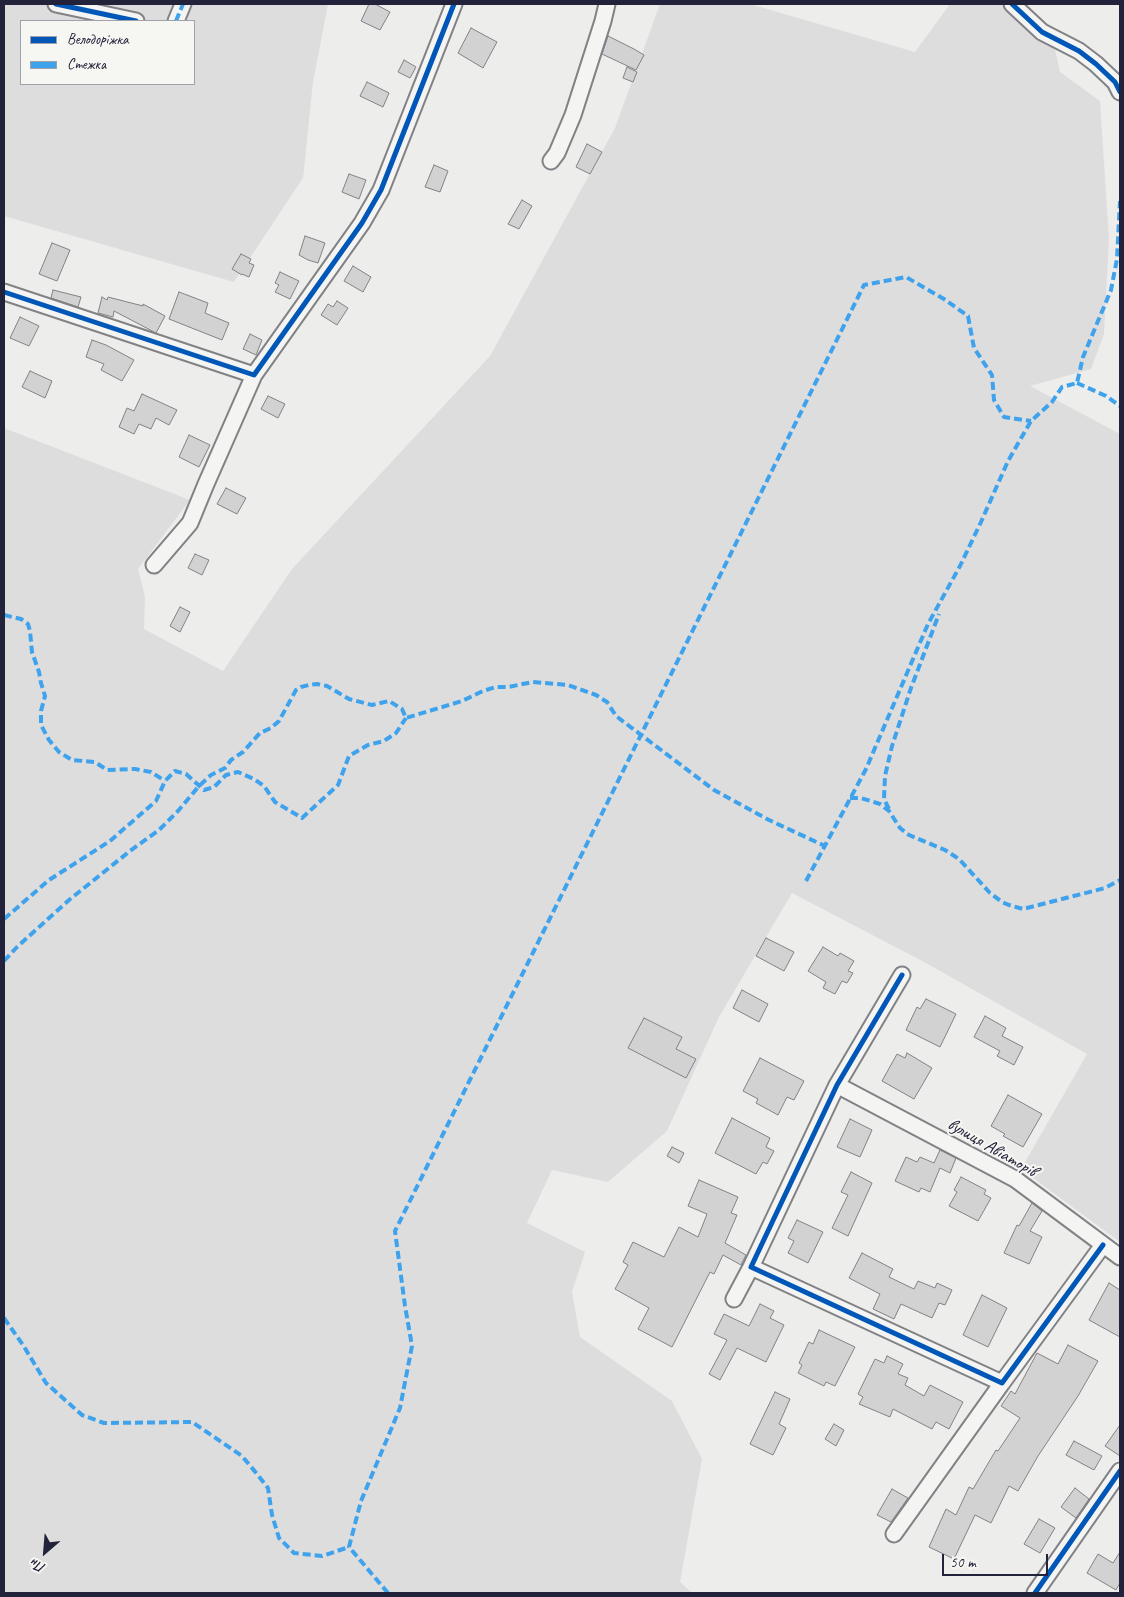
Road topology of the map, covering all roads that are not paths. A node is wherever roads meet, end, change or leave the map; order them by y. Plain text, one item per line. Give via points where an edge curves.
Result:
1 (56, 4) edge
2 (183, 4) edge
3 (454, 4) edge
4 (607, 4) edge
5 (1012, 4) edge
6 (131, 20) edge
7 (176, 20) edge
8 (1120, 92) edge
9 (551, 160) dead end
10 (4, 292) edge
11 (254, 375) junction
12 (154, 565) dead end
13 (902, 975) dead end
14 (836, 1085) junction
15 (1103, 1244) junction
16 (1120, 1257) edge
17 (751, 1267) junction
18 (734, 1299) dead end
19 (1002, 1383) junction
20 (1120, 1471) edge
21 (894, 1534) dead end
22 (1035, 1593) edge

1 - 6 street
2 - 7 street
3 - 11 street via 381,190 362,223
4 - 9 street via 573,115
5 - 8 street via 1042,32 1079,51 1096,64 1115,82
10 - 11 street
11 - 12 street via 190,524
13 - 14 street
14 - 15 street, вулиця Авіаторів via 1015,1179
14 - 17 street
15 - 16 street, вулиця Авіаторів
15 - 19 street
17 - 18 street
17 - 19 street
19 - 21 street
20 - 22 street

